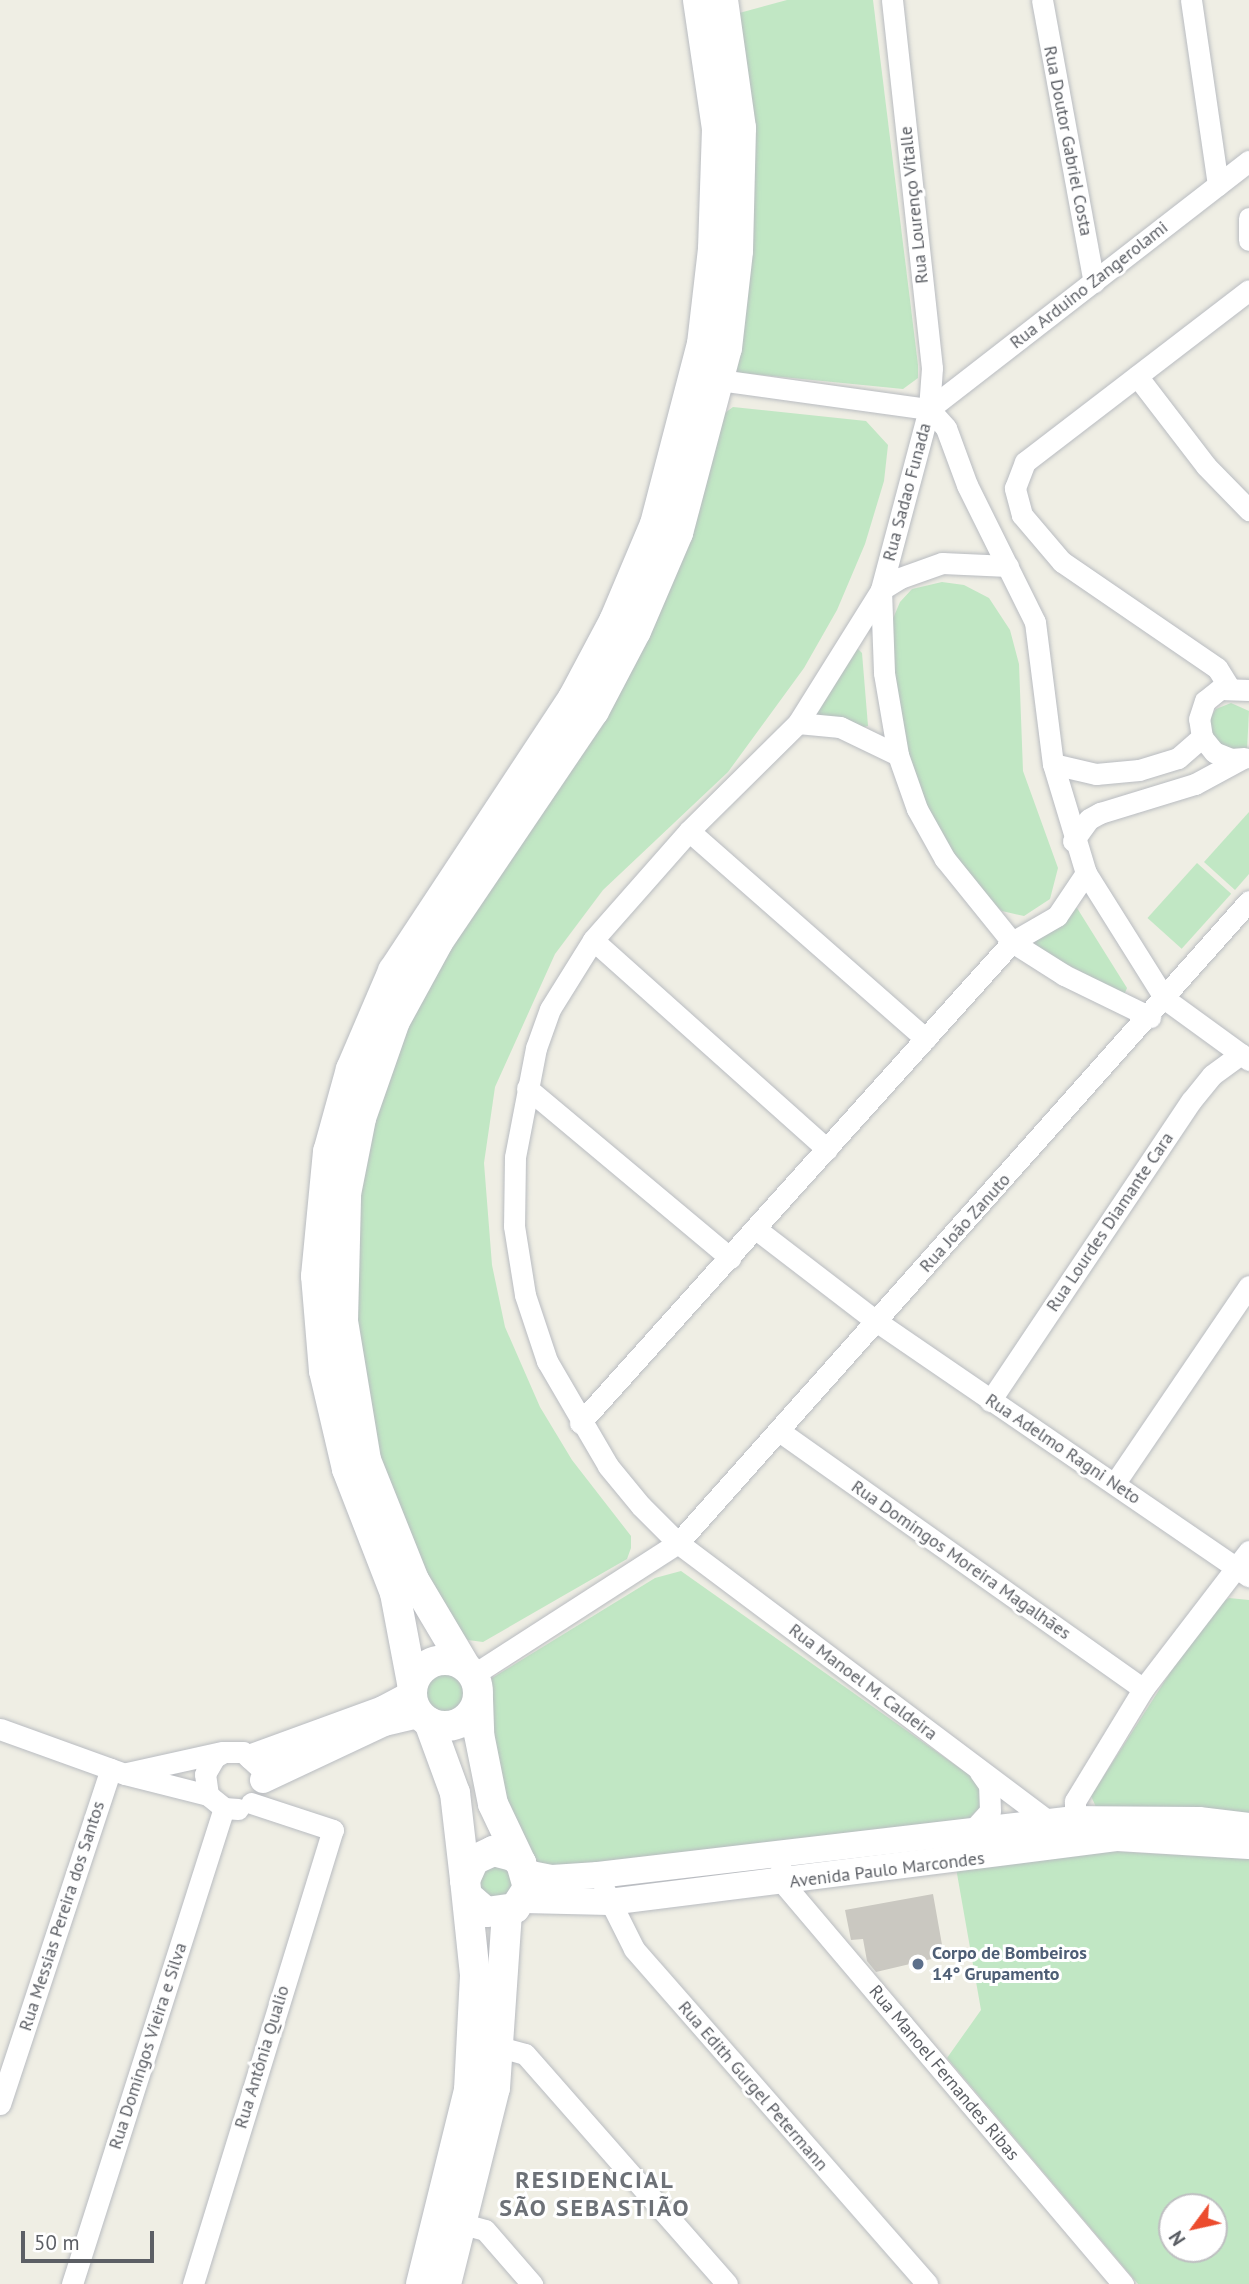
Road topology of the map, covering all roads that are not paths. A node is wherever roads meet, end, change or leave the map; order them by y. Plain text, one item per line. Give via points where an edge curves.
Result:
1 (707, 0) edge
2 (892, 0) edge
3 (1042, 0) edge
4 (1191, 0) edge
5 (1249, 161) edge
6 (1218, 186) junction
7 (1094, 282) junction
8 (1249, 290) edge
9 (1137, 376) junction
10 (707, 378) junction
11 (929, 409) junction
12 (1249, 510) edge
13 (1008, 566) junction
14 (881, 590) junction
15 (1239, 688) edge
16 (798, 723) junction
17 (1202, 737) junction
18 (898, 755) junction
19 (1245, 758) edge
20 (1053, 764) junction
21 (1139, 770) junction
22 (1146, 801) junction
23 (688, 831) junction
24 (1073, 841) junction
25 (1086, 873) junction
26 (1249, 901) edge
27 (593, 940) junction
28 (1012, 942) junction
29 (1165, 999) junction
30 (1150, 1017) junction
31 (926, 1039) junction
32 (1245, 1057) edge
33 (527, 1088) junction
34 (827, 1149) junction
35 (756, 1229) junction
36 (730, 1258) junction
37 (1249, 1286) edge
38 (876, 1321) junction
39 (990, 1401) junction
40 (580, 1423) junction
41 (779, 1431) junction
42 (1115, 1483) junction
43 (678, 1543) junction
44 (1245, 1565) edge
45 (472, 1680) junction
46 (1143, 1689) junction
47 (418, 1704) junction
48 (0, 1729) edge
49 (224, 1752) junction
50 (976, 1768) junction
51 (118, 1772) junction
52 (255, 1780) junction
53 (216, 1801) junction
54 (1061, 1821) junction
55 (1249, 1826) edge
56 (971, 1832) junction
57 (1249, 1846) edge
58 (1066, 1847) junction
59 (779, 1857) junction
60 (598, 1875) junction
61 (783, 1883) junction
62 (520, 1887) junction
63 (467, 1889) junction
64 (609, 1902) junction
65 (485, 2043) junction
66 (0, 2104) edge
67 (448, 2220) junction
68 (72, 2284) edge
69 (193, 2284) edge
70 (421, 2284) edge
71 (446, 2284) edge
72 (532, 2284) edge
73 (727, 2284) edge
74 (927, 2284) edge
75 (1123, 2284) edge

1 - 10 main road via 718,193 702,344
2 - 11 street, Rua Lourenço Vitalle via 932,368
3 - 7 street, Rua Doutor Gabriel Costa
4 - 6 street
5 - 6 street, Rua Arduino Zangerolami
6 - 7 street, Rua Arduino Zangerolami
7 - 11 street, Rua Arduino Zangerolami
8 - 9 street
9 - 12 street via 1206,466
9 - 15 street via 1025,462 1015,481 1016,502 1062,562 1217,668
10 - 11 street
10 - 45 main road via 678,533 636,631 594,710 414,982 374,1077 352,1157 341,1276 355,1412 366,1460 414,1580
10 - 47 main road via 655,524 614,621 573,698 393,971 351,1069 328,1152 316,1276 324,1371 347,1469 395,1593
11 - 13 street, Rua Sadao Funada via 946,428 967,485
11 - 14 street, Rua Sadao Funada
13 - 14 street via 942,562
13 - 20 street, Rua Sadao Funada via 1024,593 1039,642
14 - 16 street, Rua Manoel M. Caldeira
14 - 18 street, Rua Sadao Funada via 884,673
15 - 17 street via 1205,701 1199,719
16 - 18 street via 840,727
16 - 23 street, Rua Manoel M. Caldeira
17 - 19 street via 1222,757
17 - 21 street via 1178,758
18 - 28 street, Rua Sadao Funada via 917,809 945,859
19 - 22 street via 1195,784
20 - 21 street via 1096,774
20 - 24 street, Rua Sadao Funada
21 - 22 street
22 - 24 street via 1100,813
23 - 27 street, Rua Manoel M. Caldeira
23 - 31 street
24 - 25 street, Rua Sadao Funada
25 - 28 street via 1058,916
25 - 29 street, Rua Sadao Funada
26 - 29 street, Rua João Zanuto
27 - 33 street, Rua Manoel M. Caldeira via 550,1009
27 - 34 street
28 - 30 street, Rua Sadao Funada via 1064,975
28 - 31 street
29 - 30 street, Rua João Zanuto
29 - 32 street
30 - 38 street, Rua João Zanuto
31 - 34 street
32 - 39 street, Rua Lourdes Diamante Cara via 1212,1075 1191,1101
33 - 36 street
33 - 40 street, Rua Manoel M. Caldeira via 515,1157 516,1240 525,1295 547,1361
34 - 35 street
35 - 36 street
35 - 38 street, Rua Adelmo Ragni Neto
36 - 40 street
37 - 42 street
38 - 39 street, Rua Adelmo Ragni Neto
38 - 41 street, Rua João Zanuto
39 - 42 street, Rua Adelmo Ragni Neto
40 - 43 street, Rua Manoel M. Caldeira via 616,1476
41 - 43 street, Rua João Zanuto
41 - 46 street, Rua Domingos Moreira Magalhães
42 - 44 street, Rua Adelmo Ragni Neto
43 - 45 street, Rua João Zanuto
43 - 50 street, Rua Manoel M. Caldeira
44 - 46 street
45 - 47 main road via 434,1660
45 - 47 main road via 459,1723
45 - 62 main road via 493,1804
46 - 54 street
47 - 52 street
47 - 63 main road via 455,1793
48 - 51 street
49 - 51 street
49 - 52 street
49 - 53 street, Rua Domingos Vieira e Silva via 215,1757 205,1774
50 - 54 street, Rua Manoel M. Caldeira
50 - 56 street via 992,1796 984,1821
51 - 53 street
51 - 66 street, Rua Messias Pereira dos Santos
52 - 53 street via 234,1809
52 - 69 street, Rua Antônia Qualio via 333,1830
53 - 68 street, Rua Domingos Vieira e Silva
54 - 55 street, Avenida Paulo Marcondes via 1199,1821
54 - 56 street, Avenida Paulo Marcondes
54 - 58 street
56 - 59 street, Avenida Paulo Marcondes
57 - 58 street, Avenida Paulo Marcondes via 1118,1838
58 - 61 street, Avenida Paulo Marcondes
59 - 60 street, Avenida Paulo Marcondes
59 - 61 street
60 - 62 street, Avenida Paulo Marcondes via 552,1878
60 - 64 street, Rua Edith Gurgel Petermann
61 - 64 street, Avenida Paulo Marcondes
61 - 75 street, Rua Manoel Fernandes Ribas
62 - 63 main road via 486,1912
62 - 63 main road via 503,1852 482,1854 474,1860
62 - 64 street, Avenida Paulo Marcondes
62 - 65 main road
63 - 65 main road
64 - 74 street, Rua Edith Gurgel Petermann via 634,1949
65 - 67 main road via 495,2088
65 - 73 street via 525,2054
67 - 70 main road
67 - 71 main road
67 - 72 street via 485,2230

